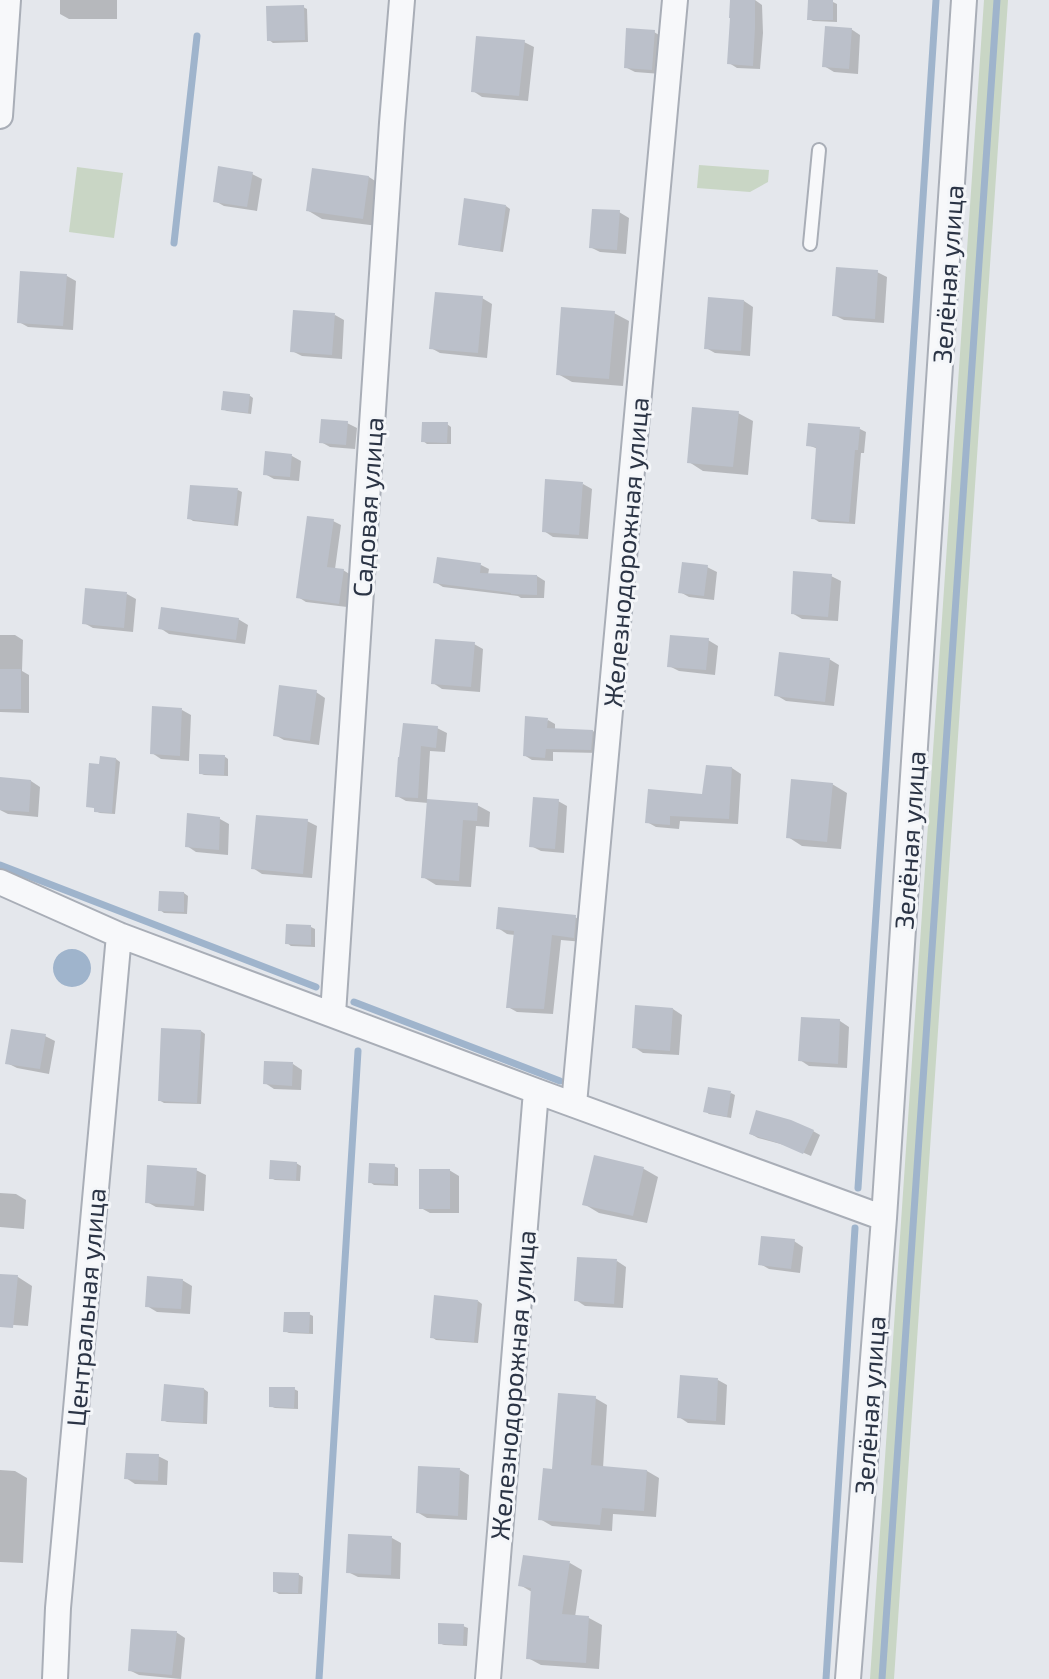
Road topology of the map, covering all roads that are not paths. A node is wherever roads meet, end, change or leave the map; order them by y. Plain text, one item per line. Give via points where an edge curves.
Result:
1 (8, 0) edge
2 (402, 0) edge
3 (675, 0) edge
4 (964, 0) edge
5 (0, 116) edge
6 (819, 150) dead end
7 (810, 244) dead end
8 (0, 882) edge
9 (119, 934) junction
10 (333, 1014) junction
11 (536, 1091) junction
12 (574, 1104) junction
13 (884, 1218) junction
14 (55, 1679) edge
15 (488, 1679) edge
16 (848, 1679) edge

1 - 5 street
2 - 10 street, Садовая улица
3 - 12 street, Железнодорожная улица
4 - 13 street, Зелёная улица
6 - 7 lane
8 - 9 street
9 - 10 street
9 - 14 street, Центральная улица
10 - 11 street
11 - 12 street
11 - 15 street, Железнодорожная улица
12 - 13 street
13 - 16 street, Зелёная улица

